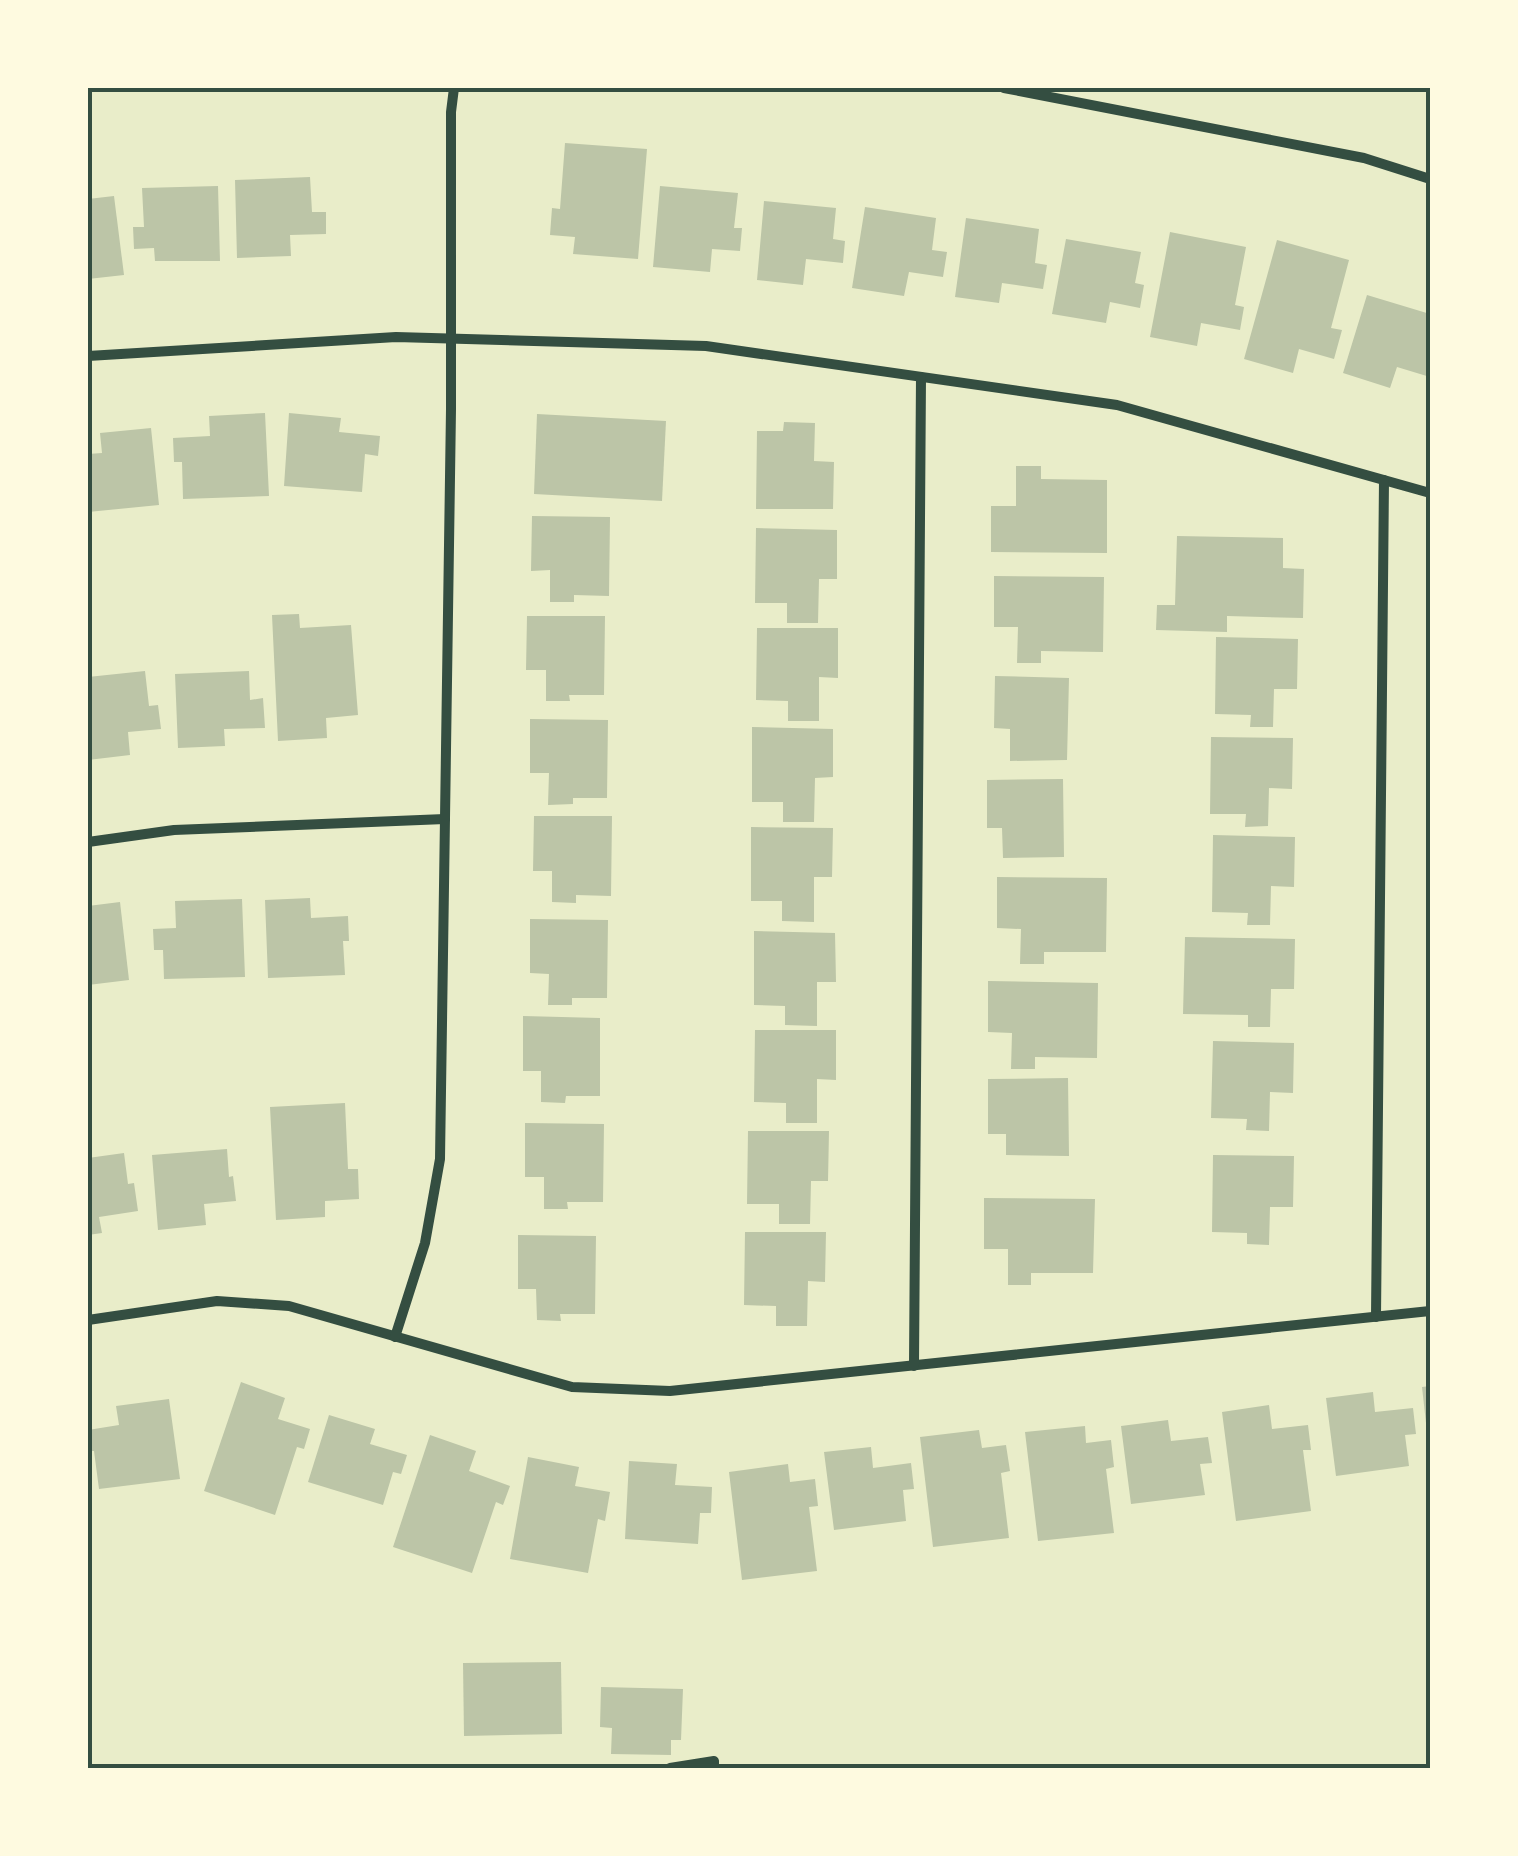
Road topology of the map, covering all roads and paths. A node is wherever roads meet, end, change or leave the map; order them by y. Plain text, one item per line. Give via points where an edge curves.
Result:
1 (454, 88) edge
2 (1004, 88) edge
3 (1430, 179) edge
4 (451, 338) junction
5 (88, 356) edge
6 (921, 376) junction
7 (1384, 480) junction
8 (1430, 493) edge
9 (446, 818) junction
10 (88, 842) edge
11 (1430, 1311) edge
12 (1376, 1317) junction
13 (88, 1320) edge
14 (395, 1337) junction
15 (914, 1366) junction
16 (670, 1768) edge
17 (714, 1768) edge

1 - 4 street
2 - 3 street via 1364,158
4 - 5 street
4 - 6 street via 706,346
4 - 9 street
6 - 7 street via 1117,405
6 - 15 street
7 - 8 street
7 - 12 street
9 - 10 street via 174,830
9 - 14 street via 440,1159 424,1243
11 - 12 street
12 - 15 street
13 - 14 street via 217,1301 289,1306
14 - 15 street via 572,1387 670,1392
16 - 17 street via 714,1762

